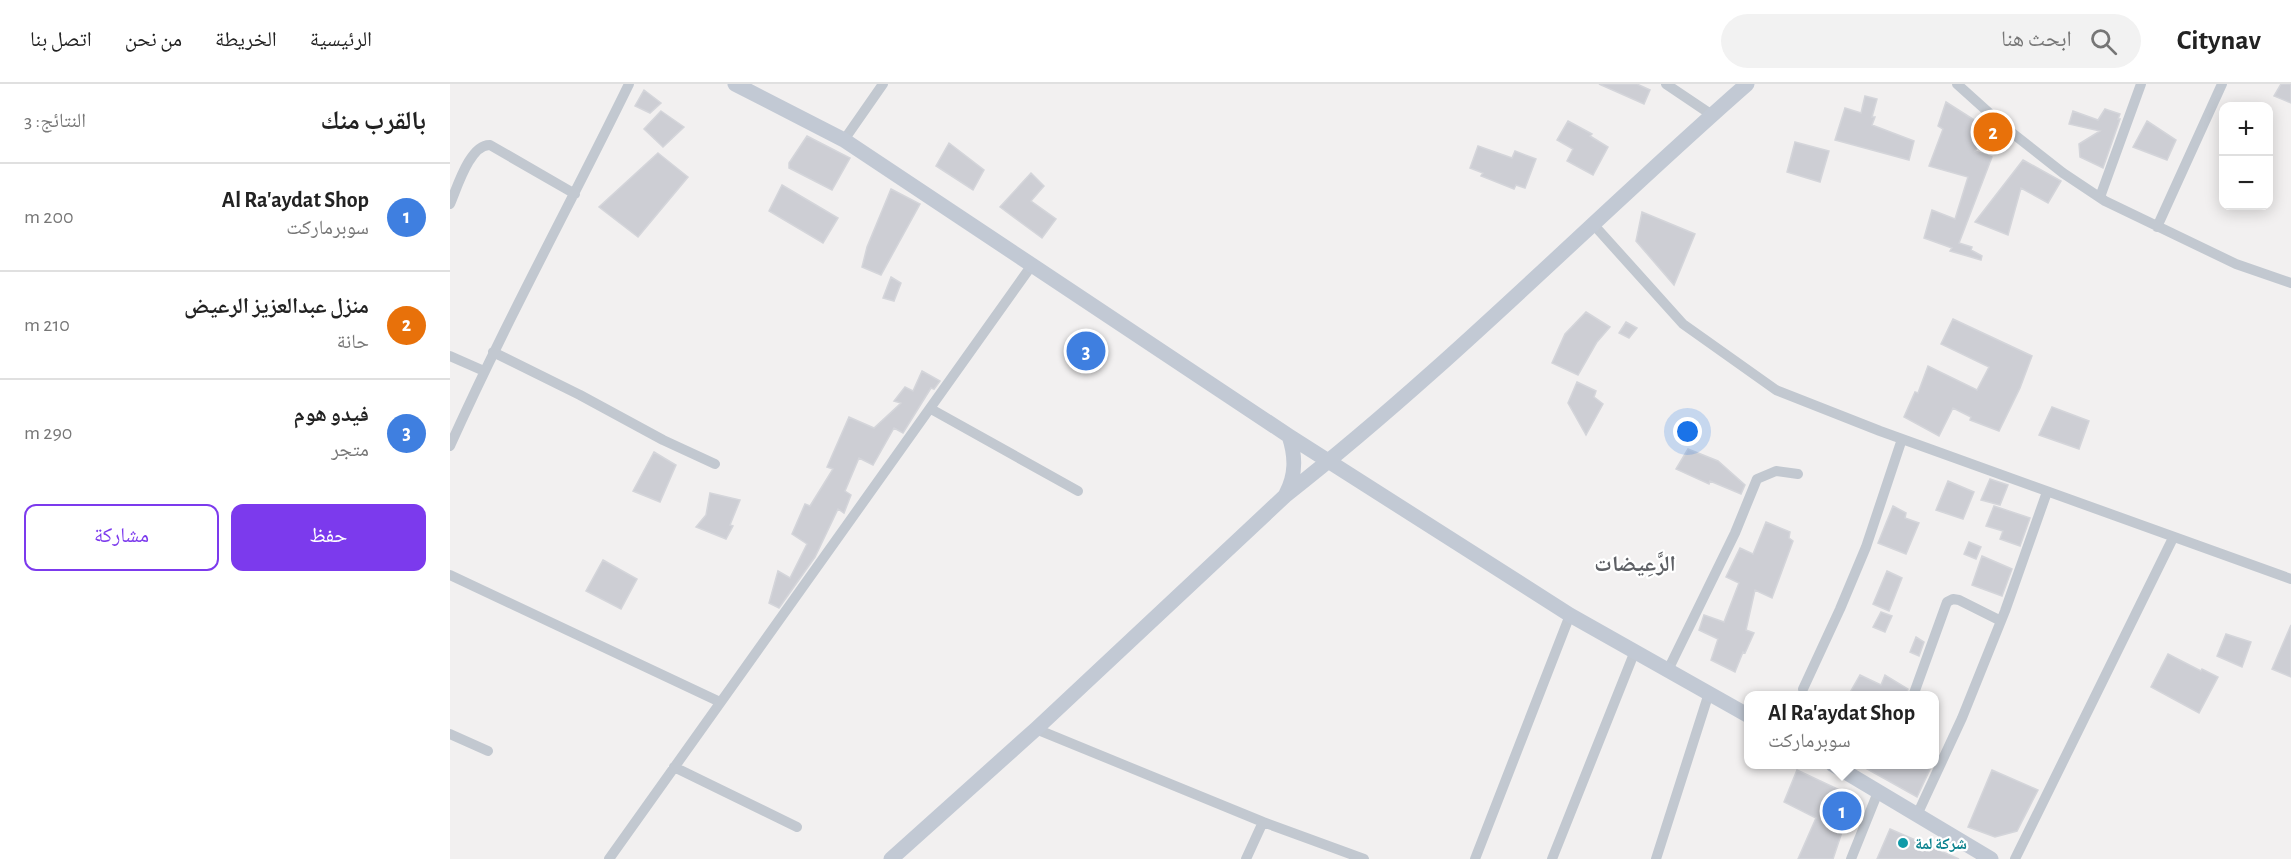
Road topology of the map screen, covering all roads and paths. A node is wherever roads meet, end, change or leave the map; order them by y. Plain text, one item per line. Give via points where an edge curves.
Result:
1 (629, 84) edge
2 (735, 84) edge
3 (883, 84) edge
4 (1666, 84) edge
5 (1747, 84) edge
6 (1957, 84) edge
7 (2141, 84) edge
8 (2222, 84) edge
9 (1712, 115) junction
10 (844, 140) junction
11 (575, 194) junction
12 (2100, 197) junction
13 (450, 204) edge
14 (1593, 224) junction
15 (2157, 227) junction
16 (1032, 265) junction
17 (2291, 283) edge
18 (493, 352) junction
19 (450, 356) edge
20 (483, 371) junction
21 (931, 409) junction
22 (1289, 436) junction
23 (1902, 439) junction
24 (450, 446) edge
25 (1330, 461) junction
26 (715, 464) dead end
27 (1798, 474) dead end
28 (1078, 491) dead end
29 (2047, 492) junction
30 (1286, 495) junction
31 (2173, 538) junction
32 (450, 575) edge
33 (2291, 579) edge
34 (1570, 615) junction
35 (2001, 621) junction
36 (1635, 651) junction
37 (1668, 670) junction
38 (1803, 689) dead end
39 (1915, 691) edge
40 (1709, 693) junction
41 (720, 702) junction
42 (1744, 713) edge
43 (1036, 729) junction
44 (450, 734) edge
45 (488, 751) dead end
46 (1939, 760) edge
47 (674, 766) junction
48 (1839, 769) edge
49 (1935, 769) edge
50 (1878, 792) junction
51 (1917, 815) junction
52 (1263, 822) junction
53 (797, 827) dead end
54 (609, 859) edge
55 (891, 859) edge
56 (1246, 859) edge
57 (1364, 859) edge
58 (1475, 859) edge
59 (1552, 859) edge
60 (1656, 859) edge
61 (1851, 859) edge
62 (1991, 859) edge
63 (2015, 859) edge

1 - 11 street
2 - 10 street
3 - 10 street
4 - 9 street
5 - 9 street
6 - 12 street via 2007,129
7 - 12 street
8 - 15 street
9 - 14 street
10 - 16 street
11 - 13 street via 484,144 474,152
11 - 18 street
12 - 15 street
14 - 23 street via 1683,324 1776,390
14 - 25 street
15 - 17 street via 2236,264
16 - 21 street
16 - 22 street
18 - 20 street
18 - 26 street
19 - 20 street
20 - 24 street
21 - 28 street
21 - 41 street
22 - 25 street
22 - 30 street via 1294,466
23 - 29 street
23 - 38 street via 1866,547
25 - 30 street
25 - 34 street
27 - 37 street via 1776,471 1757,479
29 - 31 street
29 - 35 street
30 - 43 street
31 - 33 street
31 - 63 street
32 - 41 street
34 - 36 street
34 - 58 street
35 - 39 street via 1959,600 1947,602
35 - 46 street
36 - 37 street
36 - 59 street
37 - 40 street
40 - 42 street
40 - 60 street
41 - 47 street
43 - 52 street
43 - 55 street
44 - 45 street
47 - 53 street
47 - 54 street
48 - 50 street
49 - 51 street
50 - 51 street
50 - 61 street
51 - 62 street
52 - 56 street
52 - 57 street

